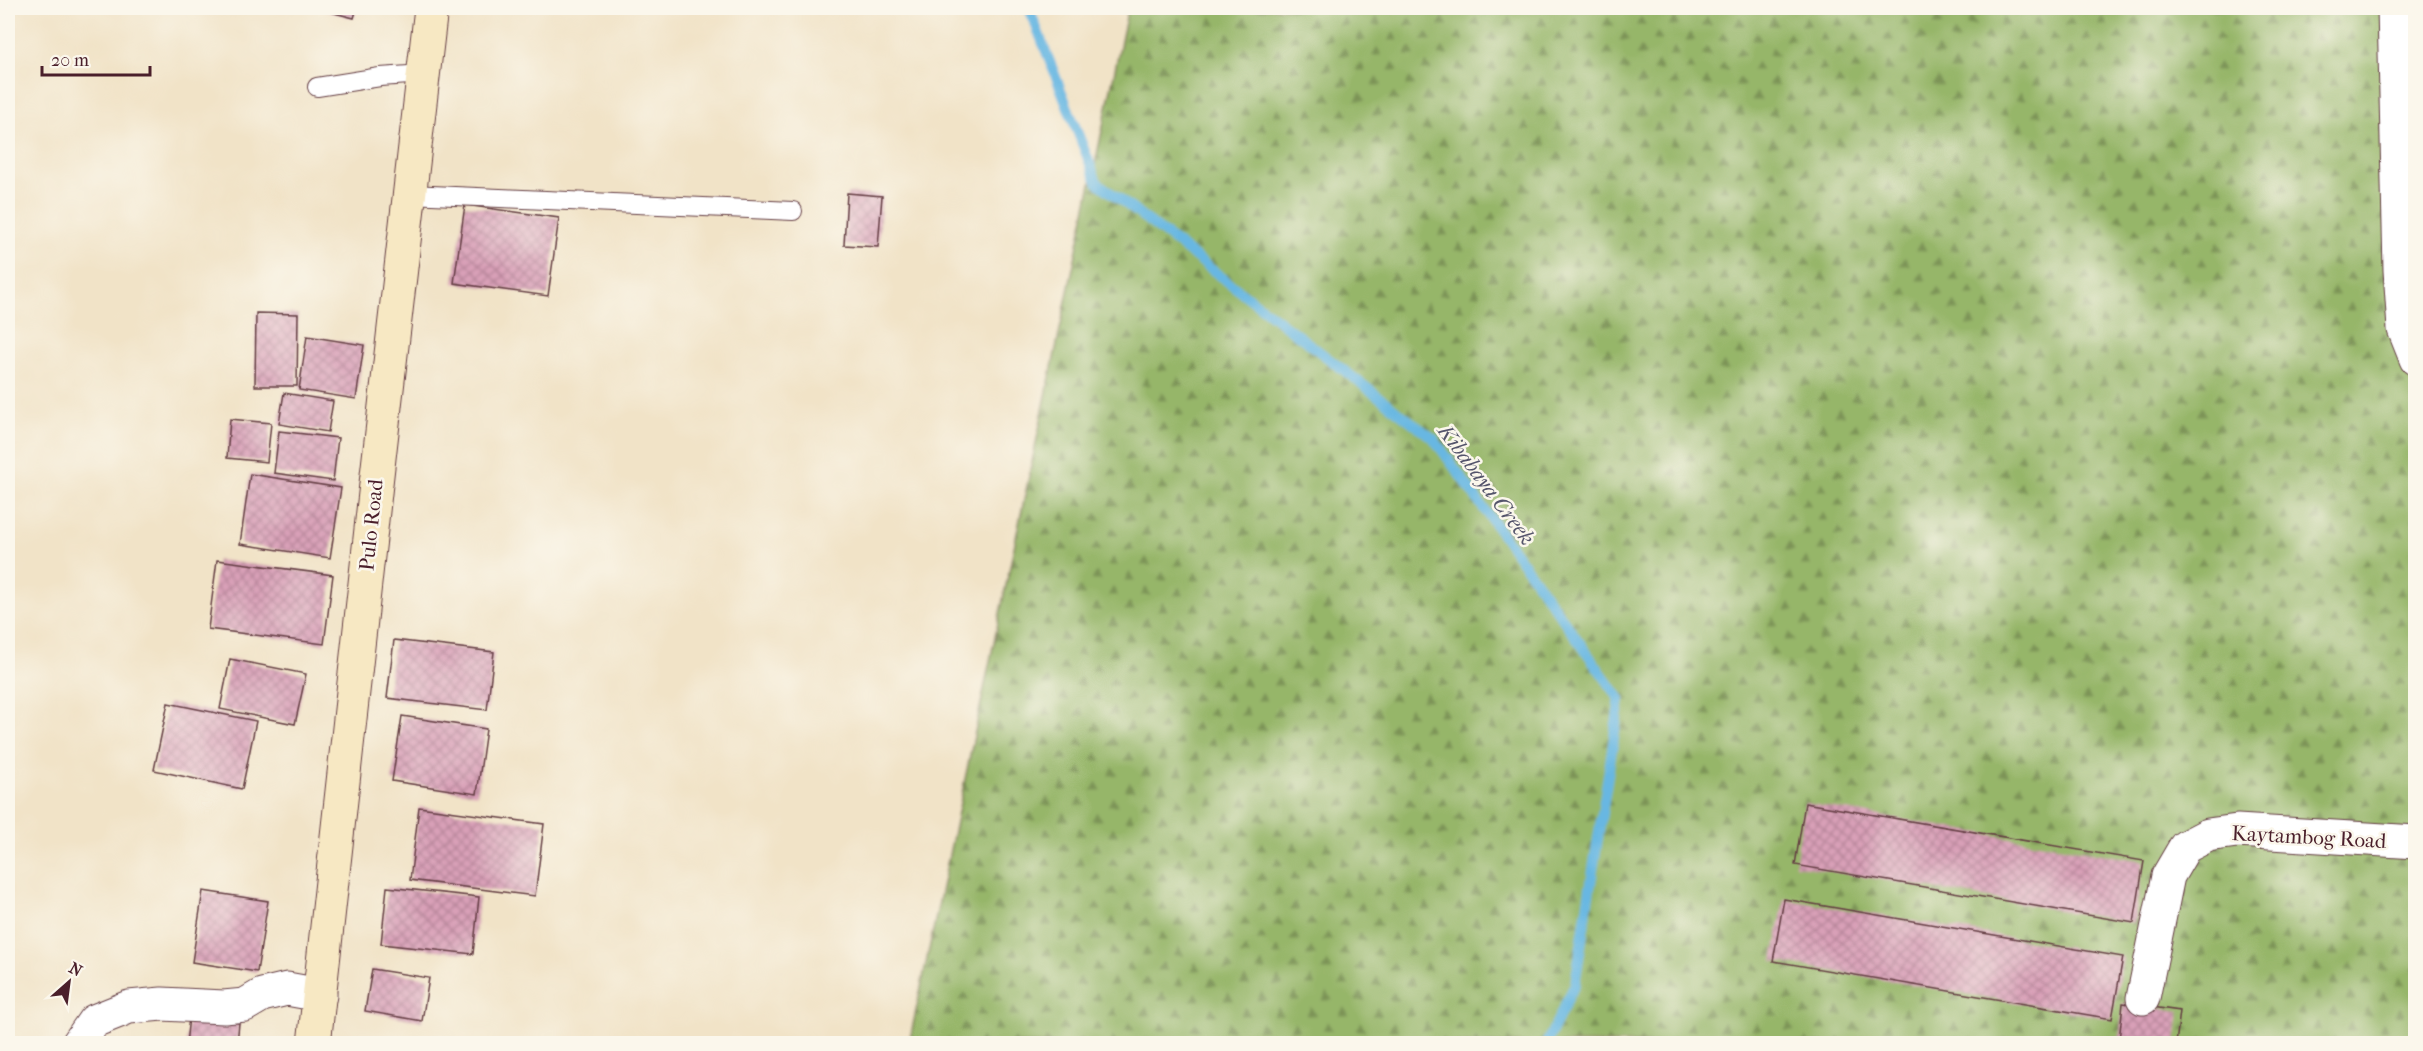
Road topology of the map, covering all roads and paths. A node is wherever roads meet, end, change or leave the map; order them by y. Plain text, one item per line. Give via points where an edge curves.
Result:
1 (432, 8) edge
2 (2394, 8) edge
3 (424, 74) junction
4 (317, 87) dead end
5 (409, 194) junction
6 (793, 211) dead end
7 (2415, 359) edge
8 (2415, 842) edge
9 (320, 995) junction
10 (2143, 998) dead end
11 (78, 1044) edge
12 (314, 1044) edge

1 - 3 street, Pulo Road
2 - 7 street via 2400,270 2404,329
3 - 4 lane
3 - 5 street, Pulo Road
5 - 6 lane
5 - 9 street, Pulo Road
8 - 10 street, Kaytambog Road via 2237,831 2208,835 2185,847 2168,876
9 - 11 street via 287,989 262,995 245,1005 129,1007 94,1021
9 - 12 street, Pulo Road

